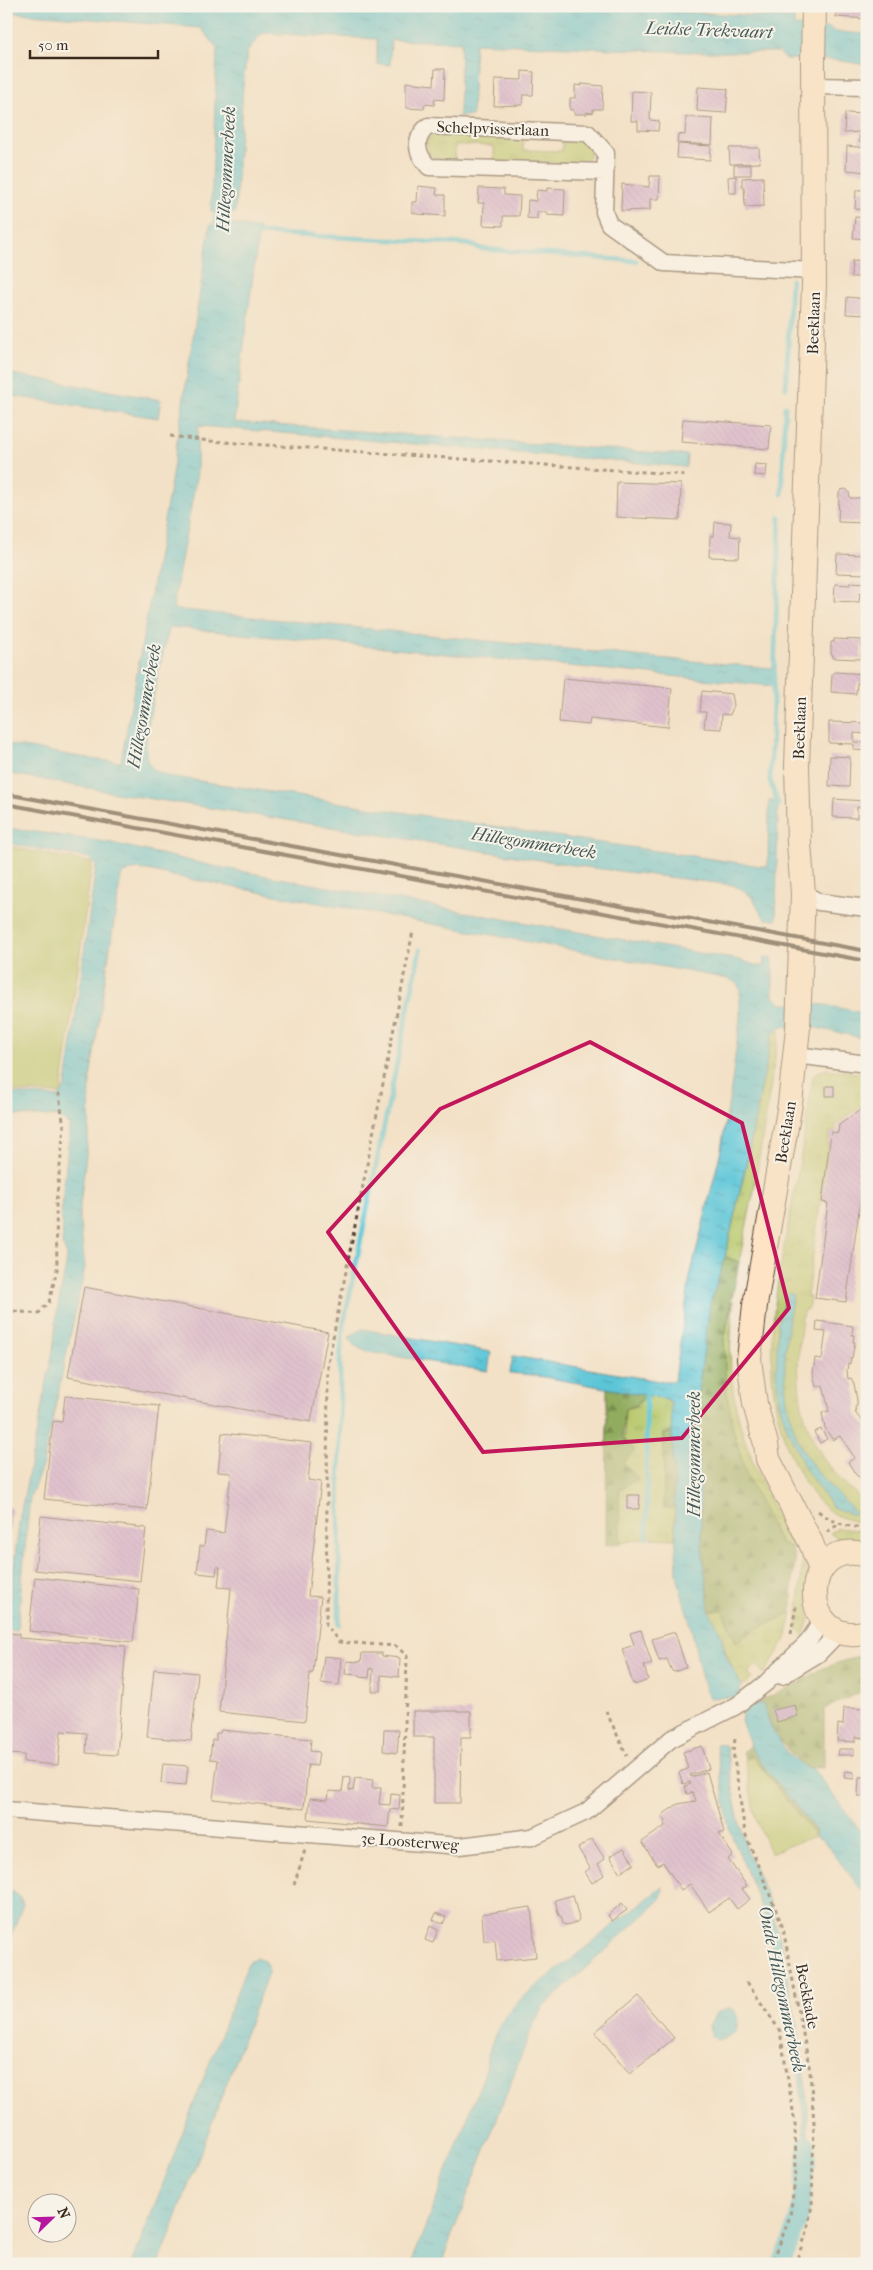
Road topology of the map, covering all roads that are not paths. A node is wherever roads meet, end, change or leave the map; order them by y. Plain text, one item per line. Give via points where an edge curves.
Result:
1 (814, 15) edge
2 (813, 75) junction
3 (867, 87) edge
4 (605, 172) junction
5 (814, 271) junction
6 (803, 892) junction
7 (867, 908) edge
8 (796, 1055) junction
9 (867, 1064) edge
10 (766, 1444) junction
11 (856, 1555) edge
12 (821, 1570) junction
13 (832, 1625) junction
14 (867, 1632) edge
15 (6, 1810) edge

1 - 2 main road, Beeklaan
2 - 3 street
2 - 5 main road, Beeklaan
4 - 4 street, Schelpvisserlaan via 606,153 588,133 428,126 420,133 420,157 429,167
4 - 5 street, Schelpvisserlaan via 604,212 609,224 664,263
5 - 6 main road, Beeklaan via 798,766
6 - 7 street via 819,902
6 - 8 main road, Beeklaan
8 - 9 street
8 - 10 main road, Beeklaan via 749,1359 755,1404
10 - 11 main road, Beeklaan via 800,1504 823,1535
10 - 12 main road, Beeklaan via 768,1460 811,1543
11 - 12 main road via 832,1560
12 - 13 main road via 813,1595 816,1608
13 - 14 main road via 855,1634
13 - 15 street, 3e Loosterweg via 736,1706 671,1740 586,1812 532,1837 460,1846

